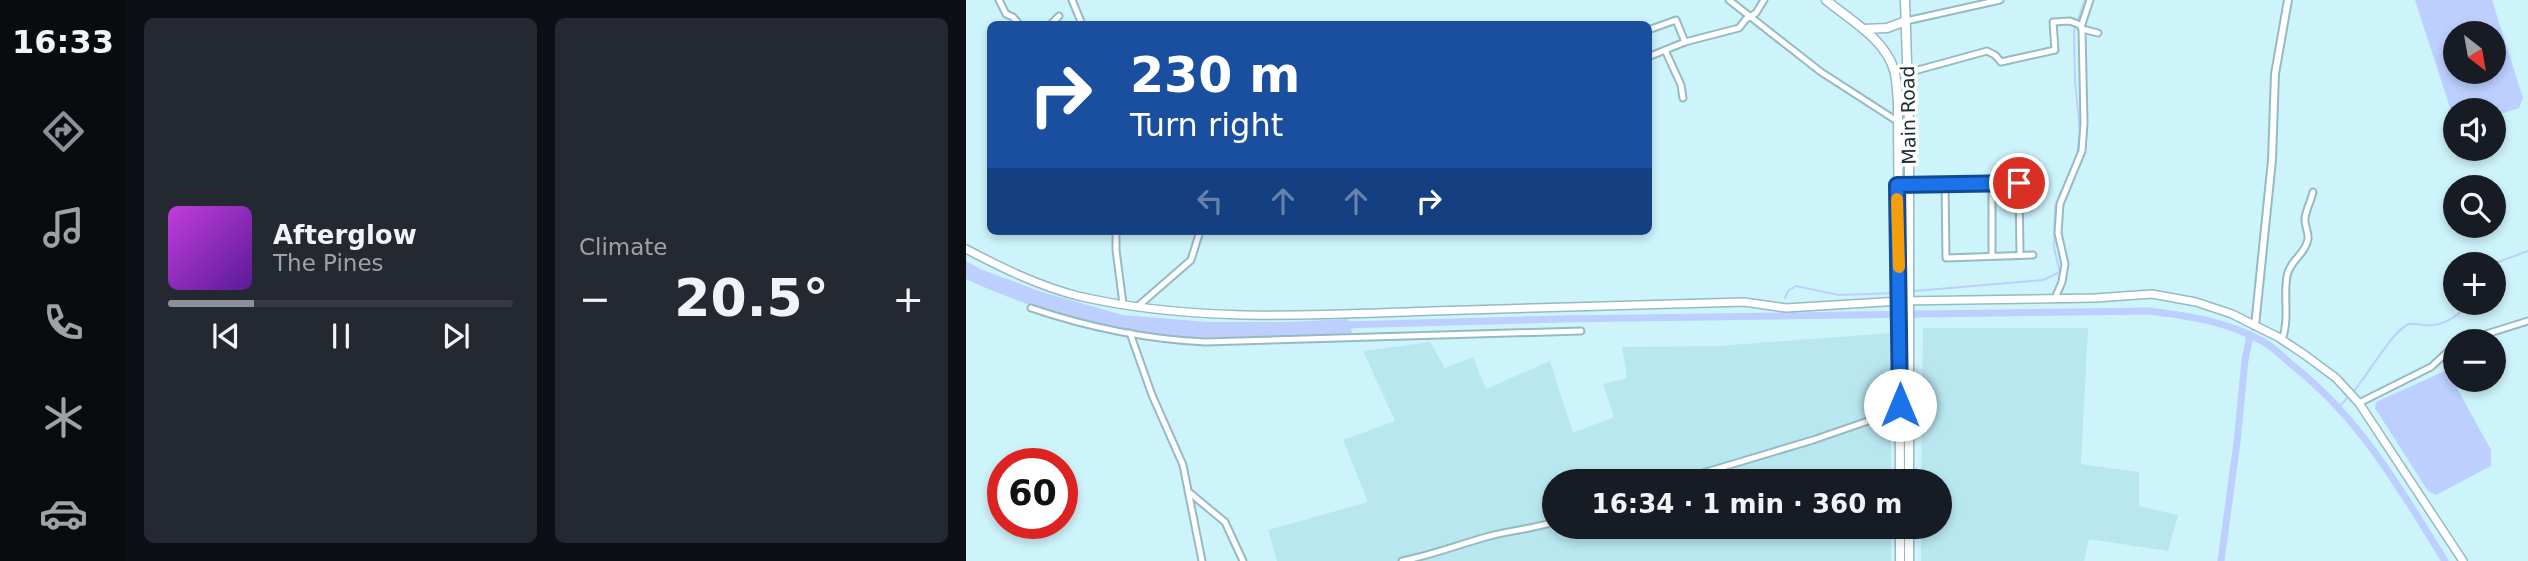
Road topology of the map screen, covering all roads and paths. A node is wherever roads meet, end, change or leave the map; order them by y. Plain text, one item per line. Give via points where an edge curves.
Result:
1 (999, 0) edge
2 (1072, 0) edge
3 (1729, 0) edge
4 (1764, 0) edge
5 (1826, 0) edge
6 (1905, 0) edge
7 (2000, 0) edge
8 (2090, 0) edge
9 (2288, 0) edge
10 (1059, 16) dead end
11 (1751, 16) junction
12 (1016, 21) edge
13 (1054, 21) edge
14 (1081, 21) edge
15 (1906, 21) junction
16 (2081, 27) junction
17 (1652, 29) edge
18 (1864, 29) junction
19 (2098, 33) dead end
20 (1685, 42) junction
21 (1665, 50) junction
22 (1652, 55) edge
23 (1908, 73) junction
24 (1683, 98) dead end
25 (1897, 121) junction
26 (1945, 183) junction
27 (1992, 183) junction
28 (2019, 183) junction
29 (2032, 183) dead end
30 (1909, 184) junction
31 (1897, 185) junction
32 (2313, 192) dead end
33 (1116, 235) edge
34 (1199, 235) edge
35 (966, 249) edge
36 (2020, 255) junction
37 (2032, 255) dead end
38 (1993, 256) junction
39 (2055, 298) junction
40 (1904, 303) junction
41 (1123, 304) junction
42 (1031, 307) dead end
43 (1136, 307) junction
44 (1905, 320) junction
45 (2528, 321) edge
46 (2255, 326) junction
47 (2502, 329) edge
48 (1581, 331) dead end
49 (1130, 333) junction
50 (2282, 340) junction
51 (2443, 356) edge
52 (2359, 403) junction
53 (1900, 416) junction
54 (1716, 469) edge
55 (1900, 469) edge
56 (1909, 469) edge
57 (1190, 494) junction
58 (1542, 526) edge
59 (1900, 539) edge
60 (1909, 539) edge
61 (1202, 561) edge
62 (1243, 561) edge
63 (1402, 561) edge
64 (1900, 561) edge
65 (1909, 561) edge
66 (2463, 561) edge

1 - 12 street via 1006,14
2 - 14 street
3 - 11 street
4 - 11 street
5 - 18 main road, Main Road
6 - 15 main road, Main Road
7 - 15 street
8 - 16 street
9 - 46 street via 2275,74 2272,160
10 - 13 street
11 - 20 street via 1739,28
11 - 25 street via 1821,72
15 - 18 main road
15 - 23 main road, Main Road
16 - 19 street
16 - 23 street via 2053,22 2055,50 2001,62 1987,51
16 - 39 street via 2082,151 2060,204 2058,233 2065,264
17 - 20 street via 1676,20
18 - 25 main road, Main Road via 1895,73
20 - 21 street
21 - 22 street
21 - 24 street
23 - 30 main road, Main Road
25 - 31 main road, Main Road
26 - 27 street
26 - 30 street
26 - 38 street via 1946,258
27 - 28 street
27 - 38 street
28 - 29 street
28 - 36 street
30 - 31 street
30 - 40 main road, Main Road
31 - 40 main road, Main Road
32 - 50 street via 2304,220 2309,237 2287,273 2287,327
33 - 41 street
34 - 43 street via 1191,260
35 - 41 main road via 1011,272 1076,295
36 - 37 street
36 - 38 street
39 - 40 main road
39 - 46 main road via 2152,294 2196,302
40 - 43 main road via 1786,308 1744,302 1255,315
40 - 44 main road, Main Road
41 - 43 main road
42 - 49 street
44 - 53 main road, Main Road
44 - 56 main road, Main Road
45 - 47 street
46 - 50 main road
48 - 49 street via 1205,342
49 - 57 street via 1183,465
50 - 52 main road via 2336,378
51 - 52 street via 2431,367
52 - 66 main road
53 - 54 street via 1874,419
53 - 55 main road, Main Road
57 - 61 street
57 - 62 street via 1225,522
58 - 63 street
59 - 64 main road
60 - 65 main road

